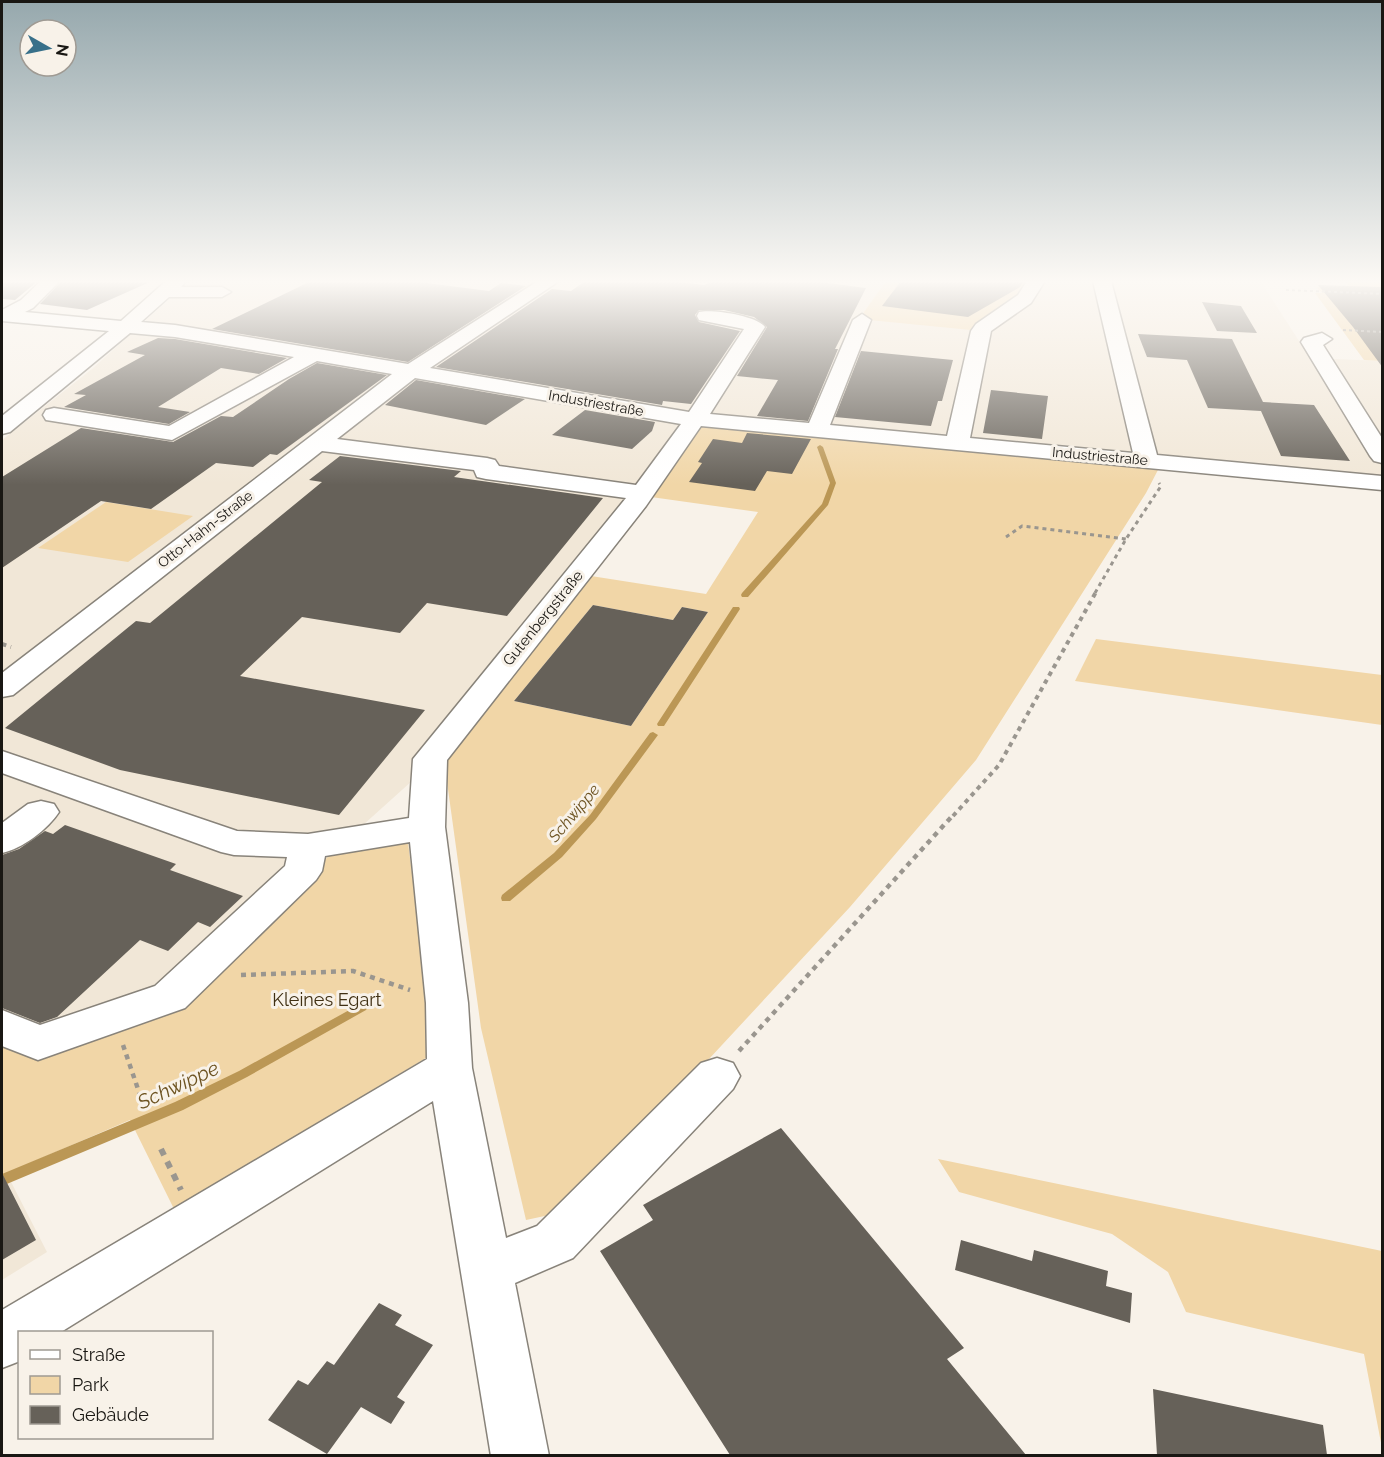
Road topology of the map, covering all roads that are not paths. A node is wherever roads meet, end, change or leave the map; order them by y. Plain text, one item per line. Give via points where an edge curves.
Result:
1 (99, 349) edge
2 (285, 349) edge
3 (444, 349) edge
4 (740, 349) edge
5 (850, 349) edge
6 (977, 349) edge
7 (1119, 349) edge
8 (1317, 349) edge
9 (315, 354) junction
10 (410, 371) junction
11 (54, 415) dead end
12 (693, 419) junction
13 (2, 427) edge
14 (817, 430) junction
15 (317, 443) junction
16 (957, 444) junction
17 (1383, 456) edge
18 (1146, 460) junction
19 (1383, 483) edge
20 (642, 493) junction
21 (2, 688) edge
22 (2, 761) edge
23 (41, 812) dead end
24 (427, 827) junction
25 (2, 841) edge
26 (308, 846) junction
27 (2, 1027) edge
28 (450, 1068) junction
29 (717, 1076) road end
30 (485, 1271) junction
31 (2, 1342) edge
32 (520, 1455) edge

1 - 13 street
2 - 9 street, Industriestraße
3 - 10 street, Otto-Hahn-Straße
4 - 12 street, Gutenbergstraße
5 - 14 street
6 - 16 street
7 - 18 street
8 - 17 street via 1338,374
9 - 10 street, Industriestraße
9 - 11 street via 172,433
10 - 12 street, Industriestraße
10 - 15 street, Otto-Hahn-Straße
12 - 14 street, Industriestraße
12 - 20 street, Gutenbergstraße
14 - 16 street, Industriestraße
15 - 20 street via 487,465 486,472
15 - 21 street, Otto-Hahn-Straße
16 - 18 street, Industriestraße
18 - 19 street, Industriestraße
20 - 24 street, Gutenbergstraße via 430,759
22 - 26 street via 234,843
23 - 25 street
24 - 26 street
24 - 28 street via 447,1003
26 - 27 street via 303,871 170,997 38,1043
28 - 30 street
28 - 31 street
29 - 30 street via 555,1242
30 - 32 street

